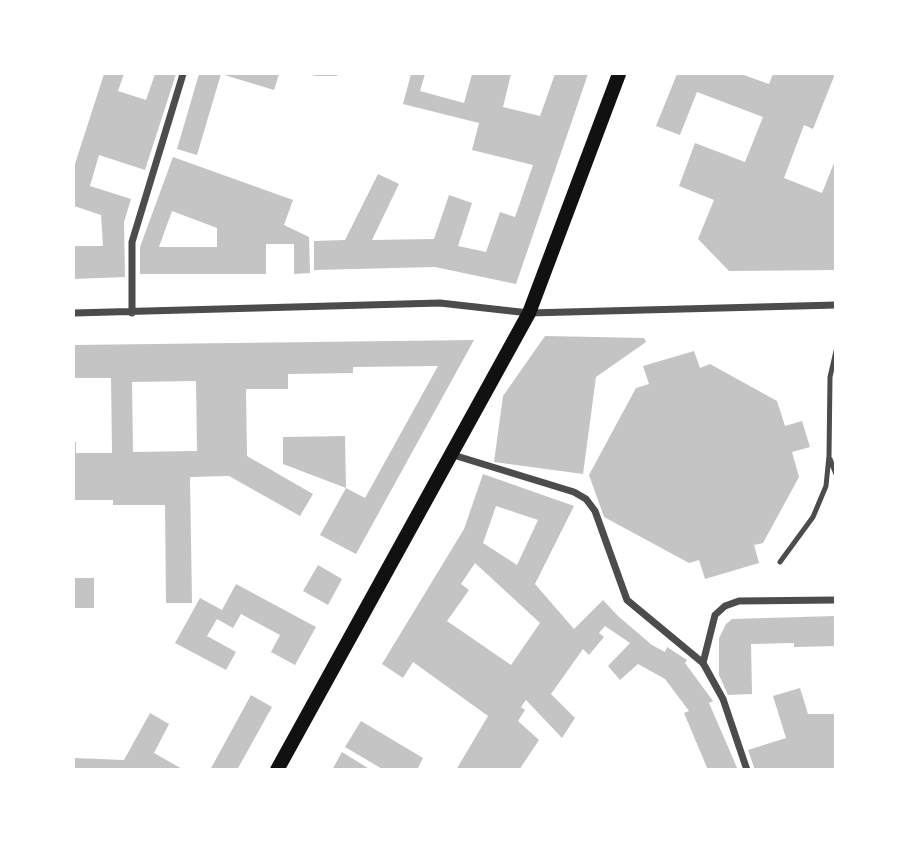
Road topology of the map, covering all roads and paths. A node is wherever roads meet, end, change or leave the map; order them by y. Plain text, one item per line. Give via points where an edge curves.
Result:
1 (183, 74) edge
2 (619, 74) edge
3 (835, 305) edge
4 (74, 313) edge
5 (132, 313) junction
6 (529, 313) junction
7 (835, 351) edge
8 (450, 454) junction
9 (829, 456) junction
10 (835, 474) edge
11 (780, 562) dead end
12 (835, 600) edge
13 (703, 663) junction
14 (277, 769) edge
15 (747, 769) edge

1 - 5 street via 132,242
2 - 6 main road
3 - 6 street
4 - 5 street
5 - 6 street via 440,303
6 - 8 main road
7 - 9 lane via 830,377
8 - 13 street via 586,499 627,600
8 - 14 main road
9 - 10 lane
9 - 11 lane via 826,486 813,517
12 - 13 street via 739,601 725,606 715,615
13 - 15 street via 723,699

